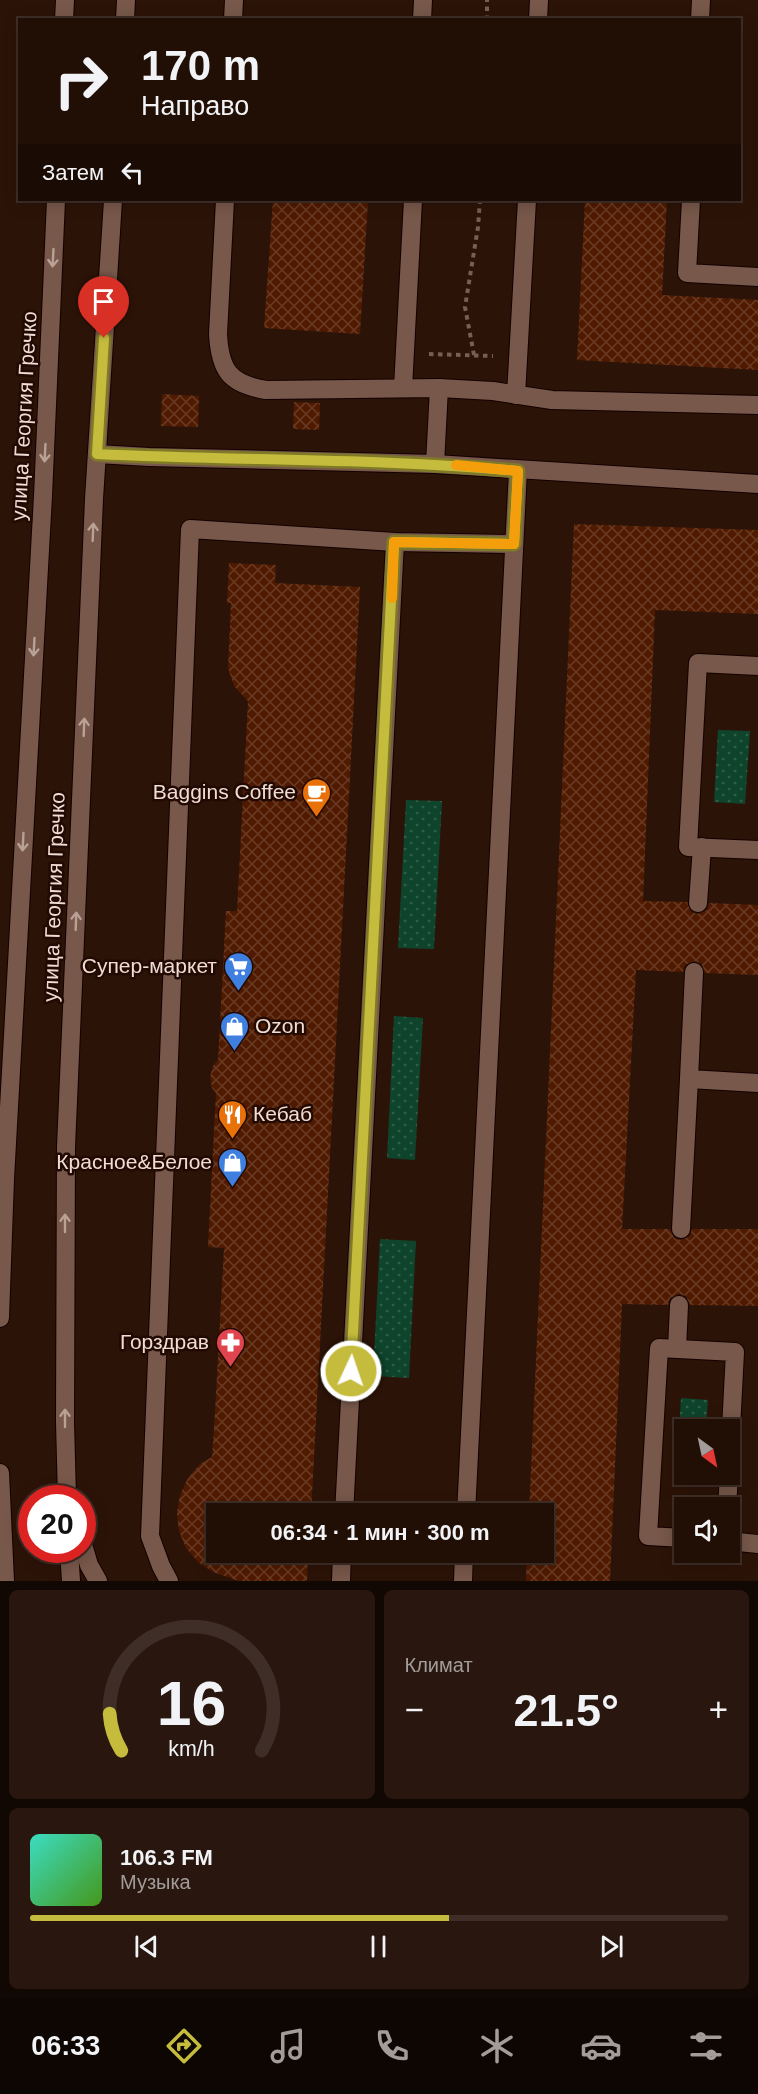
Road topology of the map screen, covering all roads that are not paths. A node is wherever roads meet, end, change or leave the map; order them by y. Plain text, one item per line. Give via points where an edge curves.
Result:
1 (65, 0) edge
2 (126, 0) edge
3 (234, 0) edge
4 (423, 0) edge
5 (539, 0) edge
6 (701, 0) edge
7 (64, 18) edge
8 (125, 18) edge
9 (233, 18) edge
10 (422, 18) edge
11 (538, 18) edge
12 (700, 18) edge
13 (56, 201) edge
14 (113, 201) edge
15 (225, 201) edge
16 (413, 201) edge
17 (527, 201) edge
18 (691, 201) edge
19 (758, 277) edge
20 (403, 388) junction
21 (439, 388) junction
22 (516, 395) junction
23 (758, 405) edge
24 (97, 454) junction
25 (435, 464) junction
26 (518, 471) junction
27 (758, 484) edge
28 (394, 542) junction
29 (514, 544) junction
30 (758, 666) edge
31 (702, 847) junction
32 (758, 850) edge
33 (698, 903) dead end
34 (694, 972) dead end
35 (689, 1079) junction
36 (758, 1083) edge
37 (681, 1229) dead end
38 (678, 1305) dead end
39 (0, 1318) edge
40 (677, 1349) junction
41 (732, 1419) edge
42 (0, 1473) edge
43 (66, 1477) junction
44 (66, 1485) edge
45 (68, 1485) edge
46 (345, 1503) edge
47 (467, 1503) edge
48 (674, 1537) edge
49 (740, 1542) edge
50 (758, 1544) edge
51 (70, 1563) edge
52 (89, 1563) edge
53 (341, 1563) edge
54 (464, 1563) edge
55 (5, 1581) edge
56 (71, 1581) edge
57 (98, 1581) edge
58 (169, 1581) edge
59 (340, 1581) edge
60 (463, 1581) edge

1 - 7 street
2 - 8 street
3 - 9 street
4 - 10 street
5 - 11 street
6 - 12 street
13 -> 39 street, улица Георгия Гречко
14 - 24 street, улица Георгия Гречко
15 - 20 street via 218,334 219,356 229,374 246,387 266,390
16 - 20 street
17 - 22 street
18 - 19 street via 687,273
20 - 21 street
21 - 22 street
21 - 25 street
22 - 23 street via 552,400
24 - 25 street
43 -> 24 street, улица Георгия Гречко via 65,1183
25 - 26 street
26 - 27 street
26 - 29 street
28 - 29 street
28 - 46 street
28 - 58 street via 190,529 150,1536
29 - 47 street
30 - 31 street via 698,663 688,847
31 - 32 street
31 - 33 street
34 - 35 street
35 - 36 street
35 - 37 street
38 - 40 street
40 - 41 street via 735,1352
40 - 48 street via 659,1348 648,1536
42 - 55 street
43 - 44 street
43 - 45 street
49 - 50 street
51 - 56 street
52 - 57 street
53 - 59 street
54 - 60 street

